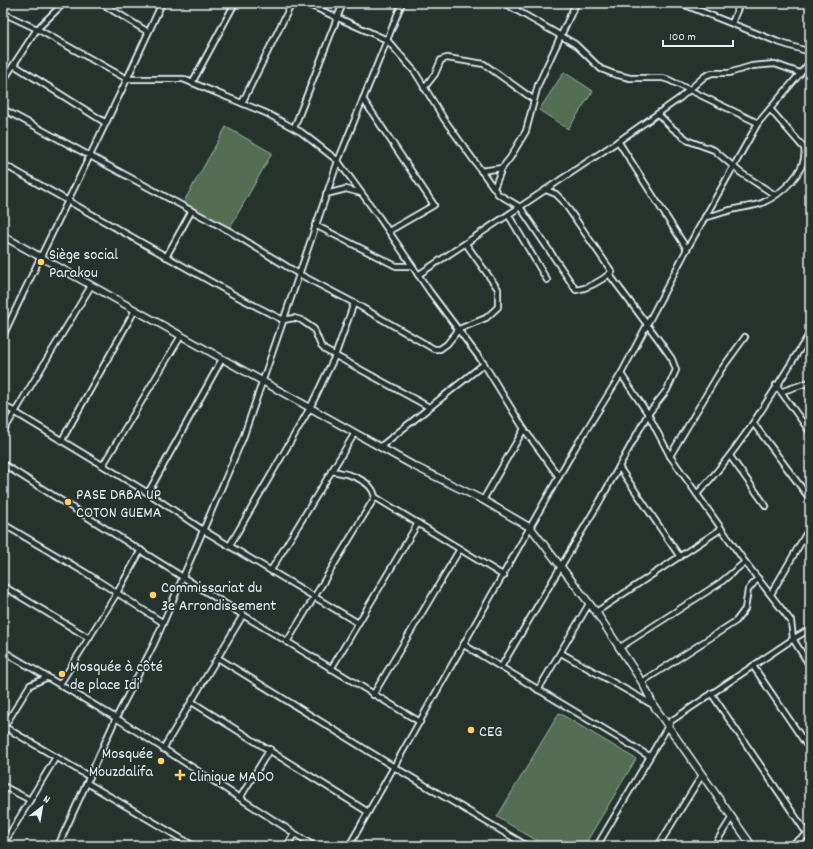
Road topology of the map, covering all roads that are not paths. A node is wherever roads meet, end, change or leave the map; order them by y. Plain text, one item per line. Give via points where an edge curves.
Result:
1 (64, 3) edge
2 (101, 3) edge
3 (162, 3) edge
4 (235, 3) edge
5 (292, 3) edge
6 (305, 3) edge
7 (343, 3) edge
8 (402, 3) edge
9 (504, 3) edge
10 (518, 3) edge
11 (576, 3) edge
12 (680, 3) edge
13 (740, 3) edge
14 (516, 9) junction
15 (3, 13) edge
16 (337, 16) junction
17 (732, 23) junction
18 (37, 29) junction
19 (148, 32) junction
20 (562, 36) junction
21 (387, 40) junction
22 (810, 52) edge
23 (810, 62) edge
24 (14, 65) junction
25 (800, 73) junction
26 (127, 79) junction
27 (3, 81) edge
28 (192, 83) junction
29 (424, 88) junction
30 (690, 91) junction
31 (533, 98) junction
32 (363, 99) junction
33 (242, 103) junction
34 (3, 109) edge
35 (770, 110) junction
36 (658, 114) junction
37 (106, 122) junction
38 (758, 123) junction
39 (294, 128) junction
40 (618, 141) junction
41 (91, 156) junction
42 (338, 161) junction
43 (3, 164) edge
44 (733, 166) junction
45 (502, 168) junction
46 (481, 171) junction
47 (494, 188) junction
48 (546, 190) junction
49 (362, 193) junction
50 (326, 194) junction
51 (775, 195) junction
52 (68, 202) junction
53 (520, 207) junction
54 (191, 212) junction
55 (508, 216) junction
56 (705, 217) junction
57 (316, 225) junction
58 (389, 231) junction
59 (3, 237) edge
60 (466, 244) junction
61 (687, 249) junction
62 (40, 257) junction
63 (166, 257) junction
64 (412, 266) junction
65 (299, 274) junction
66 (610, 274) junction
67 (418, 276) junction
68 (547, 280) dead end
69 (91, 286) junction
70 (354, 303) junction
71 (135, 310) junction
72 (283, 320) junction
73 (647, 326) junction
74 (459, 329) junction
75 (810, 333) edge
76 (3, 336) edge
77 (181, 336) junction
78 (745, 337) dead end
79 (335, 356) junction
80 (222, 359) junction
81 (484, 364) junction
82 (621, 374) junction
83 (262, 382) junction
84 (810, 382) edge
85 (776, 385) junction
86 (782, 391) junction
87 (3, 405) edge
88 (429, 407) junction
89 (310, 408) junction
90 (16, 413) junction
91 (648, 414) junction
92 (754, 424) junction
93 (524, 429) junction
94 (3, 432) edge
95 (810, 432) edge
96 (355, 433) junction
97 (62, 440) junction
98 (380, 447) junction
99 (670, 456) junction
100 (730, 456) junction
101 (3, 464) edge
102 (103, 465) junction
103 (619, 467) junction
104 (331, 471) junction
105 (559, 477) junction
106 (148, 493) junction
107 (697, 494) junction
108 (376, 497) junction
109 (810, 499) edge
110 (483, 500) junction
111 (766, 506) dead end
112 (418, 523) junction
113 (3, 524) edge
114 (810, 527) edge
115 (531, 528) junction
116 (721, 529) junction
117 (203, 530) junction
118 (230, 545) junction
119 (460, 548) junction
120 (141, 550) junction
121 (680, 557) junction
122 (744, 562) junction
123 (561, 567) junction
124 (271, 570) junction
125 (182, 576) junction
126 (504, 576) junction
127 (758, 578) junction
128 (3, 586) edge
129 (117, 593) junction
130 (771, 594) junction
131 (315, 597) junction
132 (589, 604) junction
133 (596, 612) junction
134 (243, 615) junction
135 (162, 622) junction
136 (358, 623) junction
137 (810, 629) edge
138 (89, 638) junction
139 (793, 640) junction
140 (287, 642) junction
141 (464, 645) junction
142 (619, 648) junction
143 (3, 651) edge
144 (561, 652) junction
145 (218, 658) junction
146 (753, 666) junction
147 (810, 666) edge
148 (501, 667) junction
149 (331, 669) junction
150 (48, 677) junction
151 (642, 682) junction
152 (60, 684) junction
153 (538, 690) junction
154 (711, 693) junction
155 (373, 695) junction
156 (192, 702) junction
157 (654, 706) junction
158 (116, 718) junction
159 (420, 722) junction
160 (668, 725) junction
161 (3, 726) edge
162 (163, 749) junction
163 (270, 749) junction
164 (810, 750) edge
165 (649, 756) junction
166 (56, 757) junction
167 (394, 767) junction
168 (702, 775) junction
169 (90, 777) junction
170 (87, 783) junction
171 (3, 786) edge
172 (240, 798) junction
173 (30, 800) junction
174 (368, 812) junction
175 (732, 817) junction
176 (294, 834) junction
177 (809, 835) edge
178 (3, 844) edge
179 (58, 846) edge
180 (194, 846) edge
181 (287, 846) edge
182 (314, 846) edge
183 (349, 846) edge
184 (527, 846) edge
185 (597, 846) edge
186 (658, 846) edge
187 (714, 846) edge
188 (752, 846) edge
189 (789, 846) edge

1 - 18 street
2 - 19 street
3 - 19 street
4 - 28 street
5 - 33 street
6 - 16 street
7 - 16 street
8 - 21 street
9 - 14 street
10 - 14 street
11 - 20 street
12 - 17 street
13 - 17 street
14 - 20 street
15 - 18 street
16 - 21 street
16 - 39 street
17 - 22 street
18 - 24 street
18 - 26 street
19 - 26 street
20 - 30 street via 575,44 601,69 630,78 663,78
20 - 31 street
21 - 29 street via 415,72
21 - 32 street
23 - 25 street
24 - 27 street
24 - 37 street
25 - 30 street via 775,64 752,66 728,73 712,73 705,76
25 - 35 street
26 - 28 street via 183,79
26 - 37 street
28 - 33 street
29 - 31 street via 435,74 441,60 447,58 484,64
29 - 46 street
30 - 36 street
30 - 38 street
31 - 45 street via 526,131
32 - 42 street
32 - 58 street via 434,205
33 - 39 street
34 - 41 street
35 - 38 street
35 - 51 street via 798,140 804,148 805,155 798,172
36 - 40 street
36 - 44 street via 689,141 714,150
37 - 41 street
38 - 44 street
39 - 42 street
40 - 48 street
40 - 61 street
41 - 52 street
41 - 54 street
42 - 49 street
42 - 50 street
43 - 52 street
44 - 51 street
44 - 56 street
45 - 46 street
45 - 47 street
46 - 47 street
47 - 53 street via 498,194
48 - 53 street
48 - 66 street via 556,194 563,201 612,272
49 - 50 street via 346,189
49 - 58 street
50 - 57 street
51 - 56 street via 755,206
52 - 62 street
52 - 63 street
53 - 55 street
53 - 66 street via 576,290 599,282
54 - 63 street
54 - 65 street via 231,232
55 - 60 street
55 - 68 street
56 - 61 street
57 - 64 street via 396,266
57 - 65 street
58 - 64 street
59 - 62 street
60 - 67 street
60 - 74 street via 498,289 499,297 498,307 486,318
61 - 73 street
62 - 69 street
62 - 76 street
63 - 72 street
64 - 67 street
65 - 70 street
65 - 72 street
66 - 73 street
67 - 74 street
69 - 71 street
69 - 90 street
70 - 74 street via 434,349 440,349 447,344
70 - 79 street
71 - 77 street
71 - 97 street
72 - 79 street via 294,318 310,326 314,329 321,346
72 - 83 street
73 - 82 street
73 - 91 street via 672,359 676,370 667,390
74 - 81 street
75 - 85 street
77 - 80 street
77 - 102 street
78 - 99 street via 721,370
79 - 88 street
79 - 89 street
80 - 83 street
80 - 106 street
81 - 88 street
81 - 93 street
82 - 91 street
82 - 105 street
83 - 89 street
83 - 117 street via 243,438
84 - 86 street
85 - 86 street
85 - 92 street
86 - 95 street
87 - 90 street
88 - 98 street
89 - 96 street
89 - 118 street
90 - 94 street
90 - 97 street
91 - 99 street
91 - 103 street
92 - 100 street
92 - 109 street
93 - 105 street
93 - 110 street
96 - 98 street
96 - 104 street
97 - 102 street
98 - 110 street
99 - 107 street
100 - 107 street
100 - 111 street
101 - 120 street
102 - 106 street
103 - 121 street
103 - 123 street
104 - 108 street via 347,474 366,483 373,488
104 - 124 street
105 - 115 street
106 - 117 street
107 - 116 street
108 - 112 street
108 - 131 street
110 - 115 street
112 - 119 street
112 - 136 street
113 - 129 street
114 - 130 street
115 - 123 street
115 - 126 street
116 - 121 street
116 - 122 street
117 - 118 street
117 - 125 street
118 - 124 street
119 - 126 street
119 - 155 street
120 - 125 street
120 - 129 street
121 - 133 street
122 - 127 street
122 - 142 street via 720,583
123 - 132 street
123 - 148 street
124 - 131 street
125 - 134 street
125 - 135 street
126 - 141 street
127 - 130 street
127 - 151 street via 748,590 745,609 736,621
128 - 138 street
129 - 135 street
129 - 138 street
130 - 139 street via 791,622
131 - 136 street
131 - 140 street
132 - 133 street
132 - 144 street
133 - 142 street
134 - 140 street
134 - 145 street
135 - 158 street via 154,644
136 - 149 street
137 - 139 street
138 - 152 street
139 - 146 street
139 - 147 street
140 - 149 street
141 - 148 street
141 - 159 street
142 - 151 street
143 - 150 street
144 - 153 street
144 - 157 street
145 - 156 street
145 - 167 street
146 - 154 street
146 - 164 street
148 - 153 street
149 - 155 street
150 - 152 street
150 - 161 street via 30,685
151 - 157 street
152 - 158 street
153 - 165 street
154 - 160 street via 676,716
154 - 177 street
155 - 159 street
156 - 162 street
156 - 163 street
157 - 160 street
158 - 162 street
158 - 169 street
159 - 167 street
160 - 165 street
160 - 168 street
161 - 166 street
162 - 172 street
163 - 172 street
163 - 174 street
165 - 185 street
166 - 169 street
166 - 173 street
167 - 174 street
167 - 184 street
168 - 175 street
168 - 186 street
169 - 170 street
170 - 179 street
170 - 180 street
171 - 173 street
172 - 176 street
173 - 178 street
174 - 183 street
175 - 187 street
175 - 188 street
176 - 181 street
176 - 182 street
177 - 189 street

